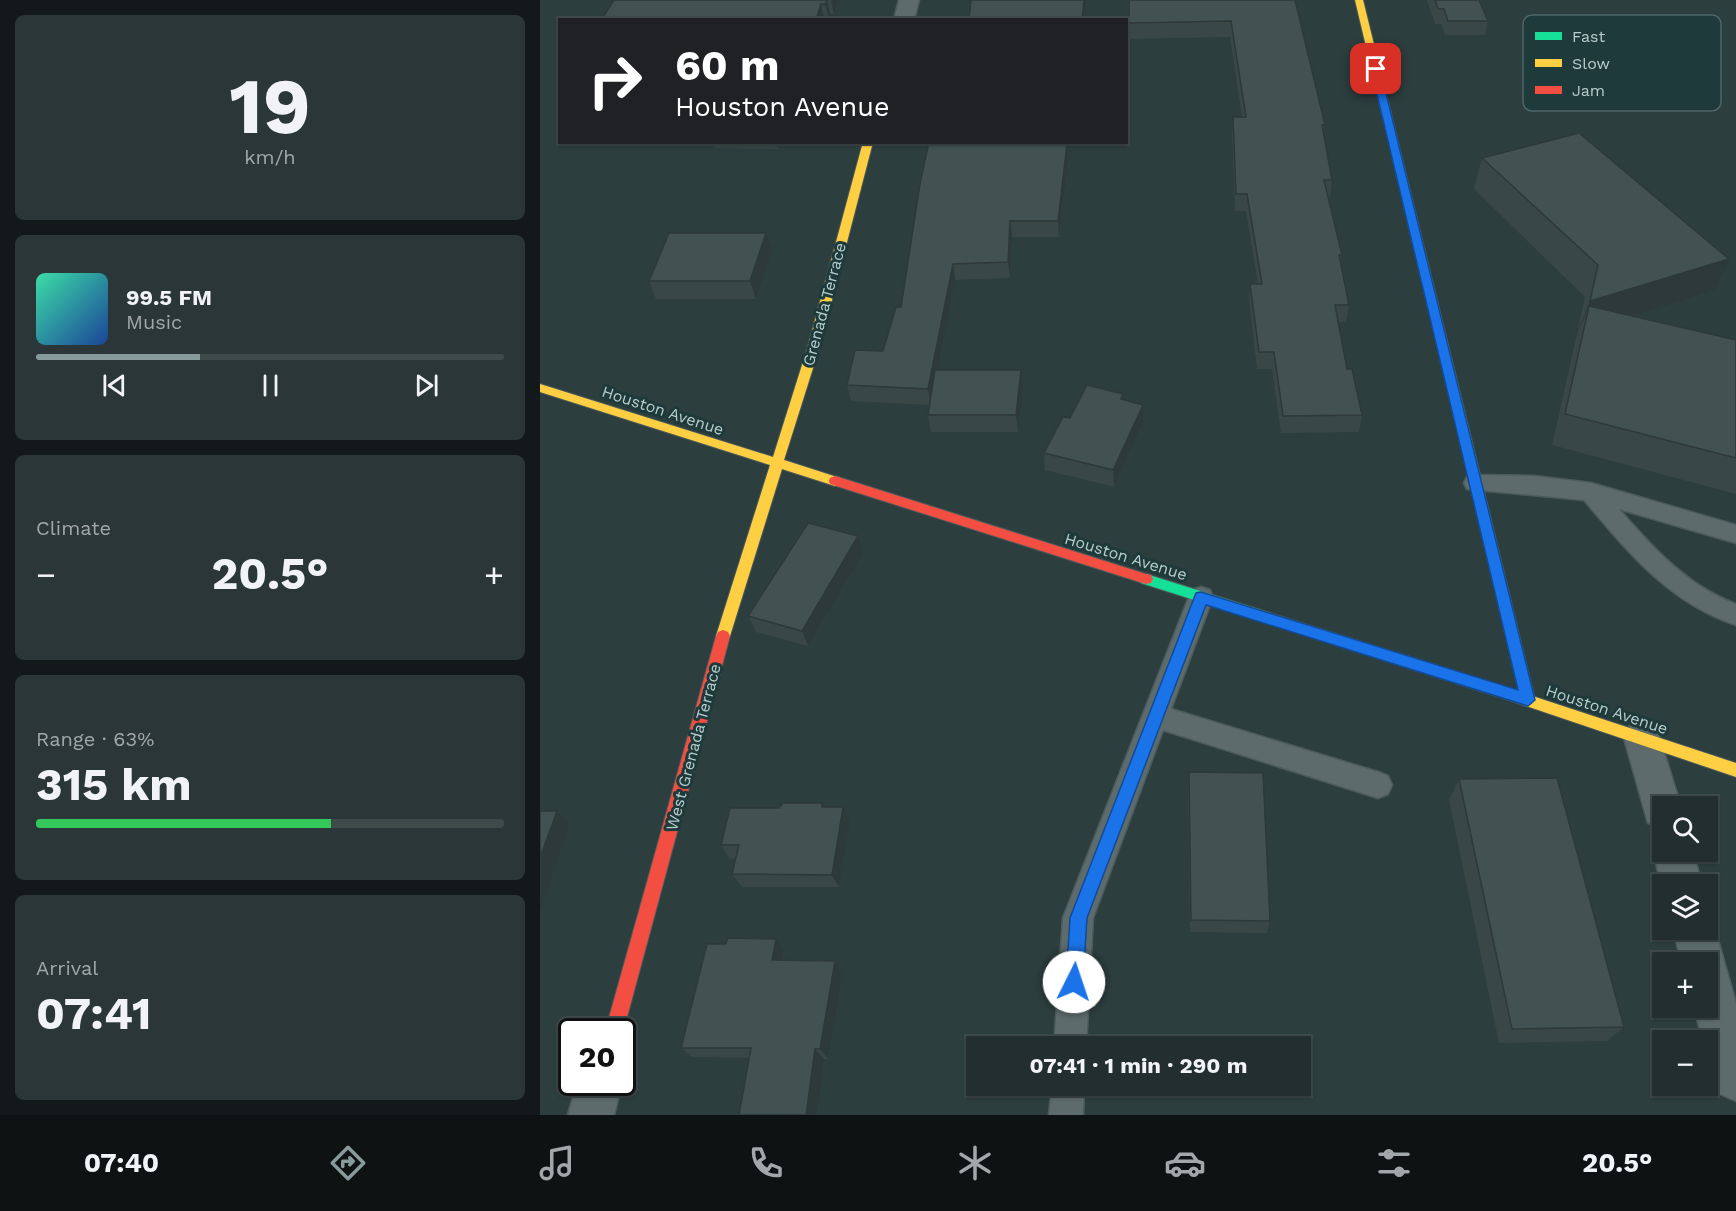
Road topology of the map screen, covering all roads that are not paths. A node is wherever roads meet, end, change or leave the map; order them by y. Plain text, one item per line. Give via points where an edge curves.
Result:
1 (909, 0) edge
2 (1359, 0) edge
3 (904, 18) edge
4 (867, 144) edge
5 (540, 388) edge
6 (779, 464) junction
7 (1475, 483) junction
8 (1591, 492) junction
9 (1736, 534) edge
10 (1201, 597) junction
11 (1736, 615) edge
12 (1528, 700) junction
13 (1156, 716) junction
14 (1643, 738) junction
15 (1736, 770) edge
16 (1378, 785) dead end
17 (1658, 796) edge
18 (1718, 1016) edge
19 (618, 1018) edge
20 (1071, 1036) edge
21 (1736, 1077) edge
22 (596, 1096) edge
23 (1067, 1096) edge
24 (591, 1115) edge
25 (1066, 1115) edge

1 - 3 street
2 - 7 street
4 - 6 street, Grenada Terrace
5 - 6 street, Houston Avenue
6 - 10 street, Houston Avenue
6 - 19 street, West Grenada Terrace via 722,640
7 - 8 lane
7 - 12 street
8 - 9 lane
8 - 11 lane via 1647,556 1678,584 1714,608
10 - 12 street, Houston Avenue
10 - 13 lane
12 - 14 street, Houston Avenue
13 - 16 lane
13 - 20 lane via 1078,918
14 - 15 street, Houston Avenue
14 - 17 street
18 - 21 street
22 - 24 street
23 - 25 lane

